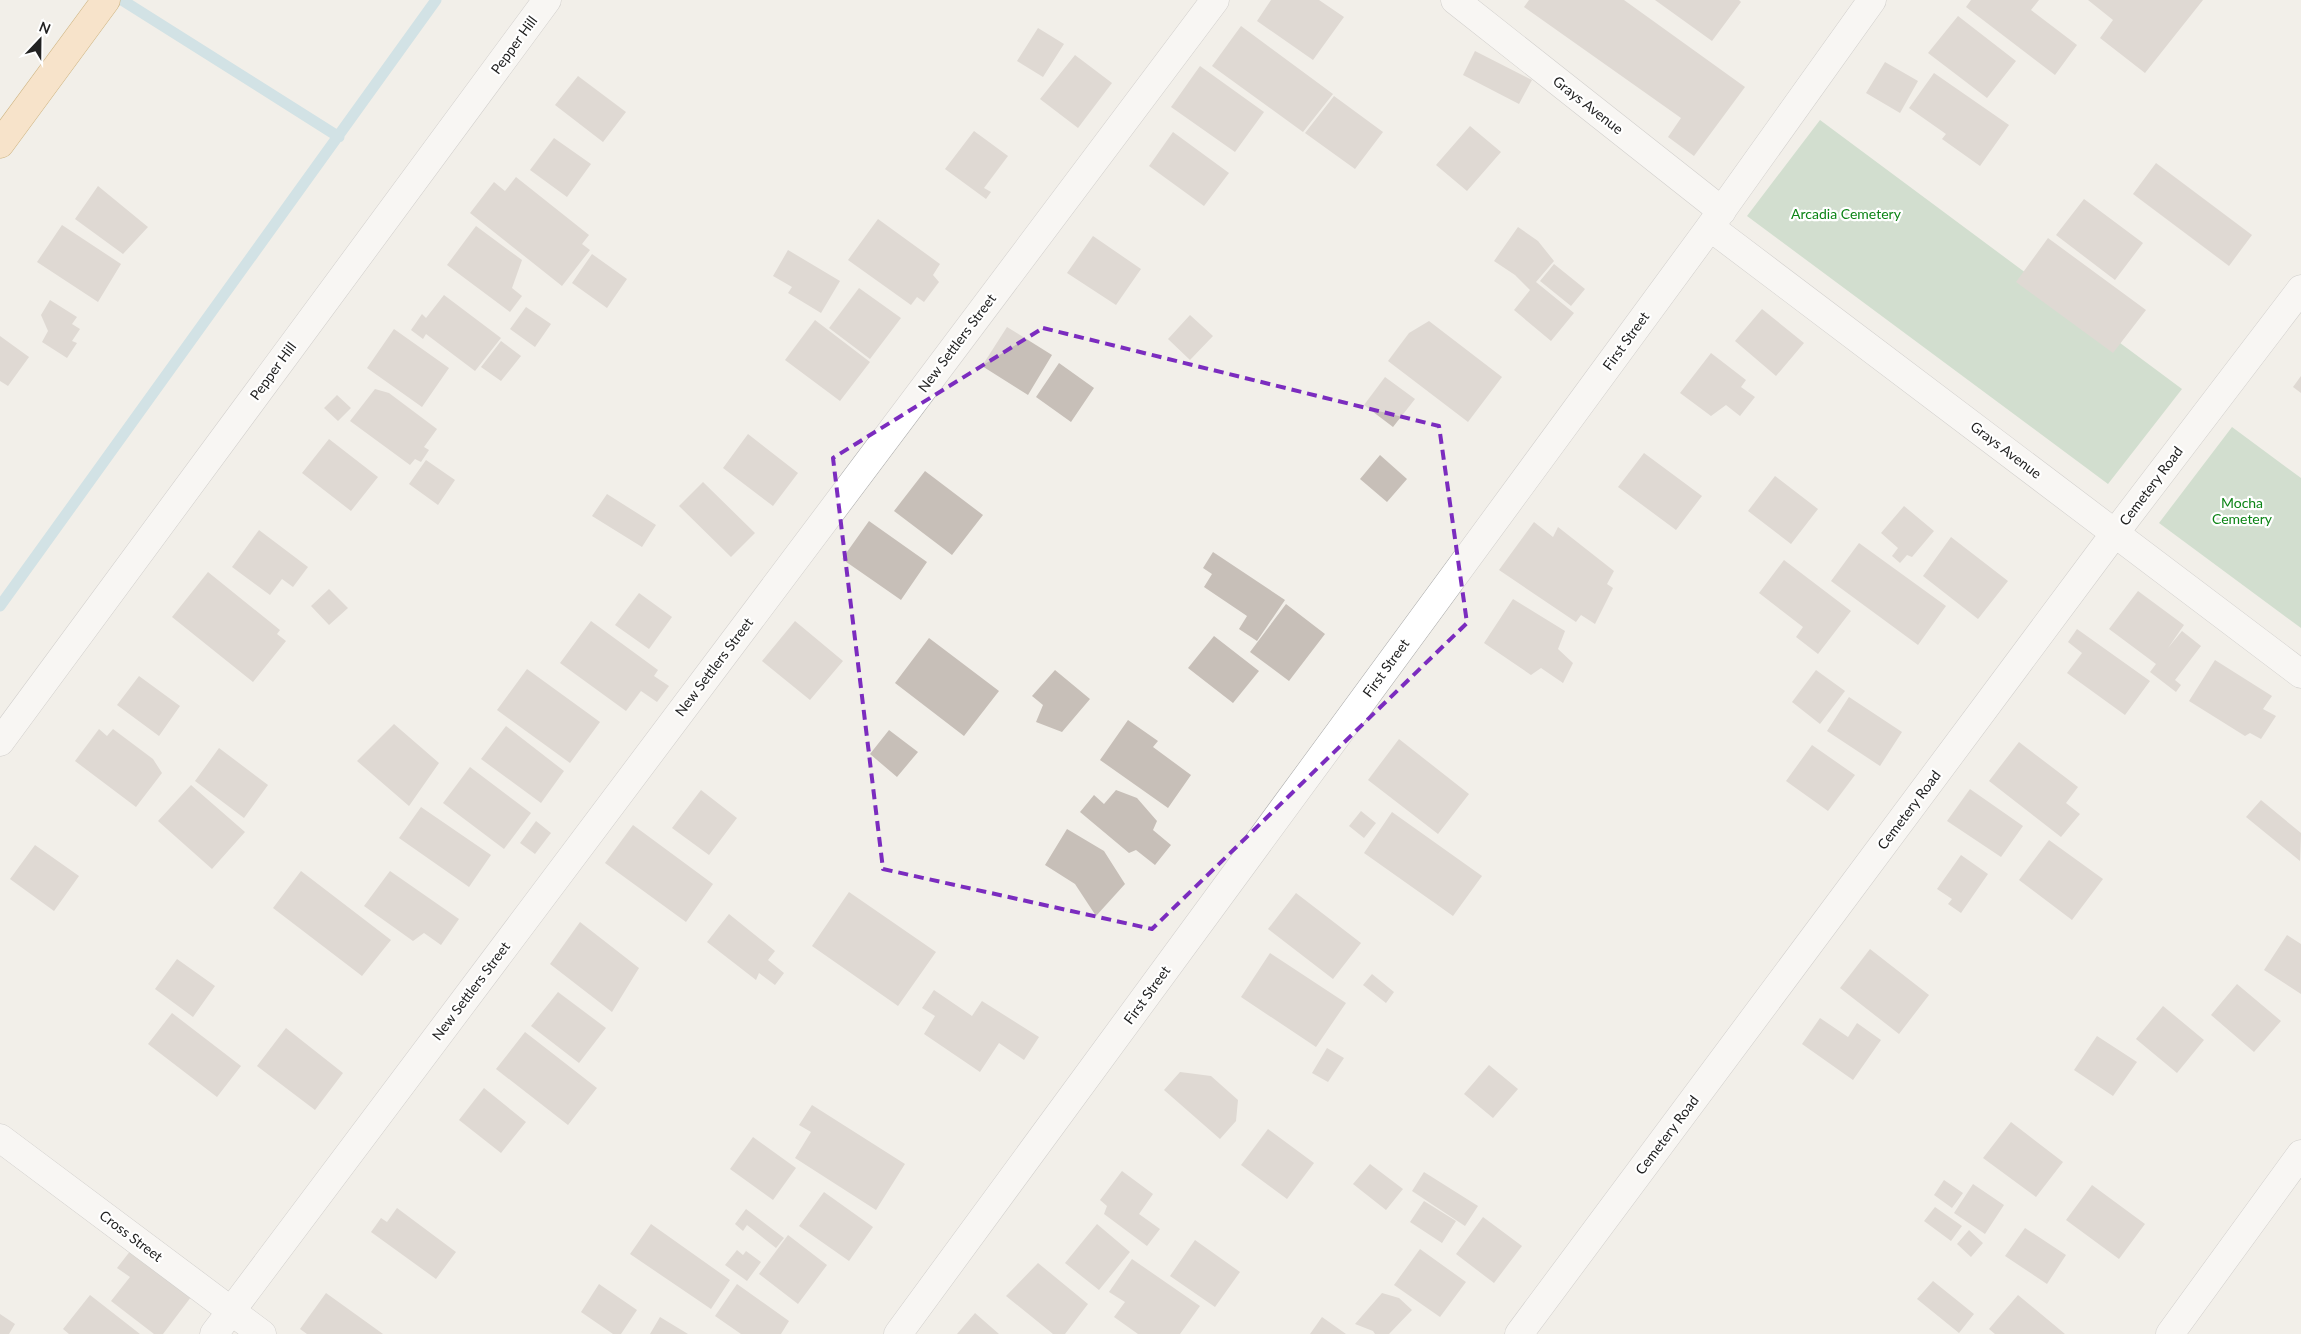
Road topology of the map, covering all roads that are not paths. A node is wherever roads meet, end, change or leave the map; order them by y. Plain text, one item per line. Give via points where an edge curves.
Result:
1 (106, 0) edge
2 (547, 0) edge
3 (1215, 0) edge
4 (1454, 0) edge
5 (1872, 0) edge
6 (0, 144) edge
7 (1716, 219) junction
8 (2301, 289) edge
9 (2115, 533) junction
10 (2301, 674) edge
11 (0, 742) edge
12 (0, 1138) edge
13 (2301, 1154) edge
14 (231, 1310) junction
15 (214, 1334) edge
16 (262, 1334) edge
17 (898, 1334) edge
18 (1519, 1334) edge
19 (2170, 1334) edge

1 - 6 main road
2 - 11 street, Pepper Hill
3 - 14 street, New Settlers Street
4 - 7 street, Grays Avenue
5 - 7 street, First Street
7 - 9 street, Grays Avenue
7 - 17 street, First Street
8 - 9 street, Cemetery Road
9 - 10 street, Grays Avenue
9 - 18 street, Cemetery Road
12 - 14 street, Cross Street
13 - 19 street
14 - 15 street, New Settlers Street
14 - 16 street, Cross Street

